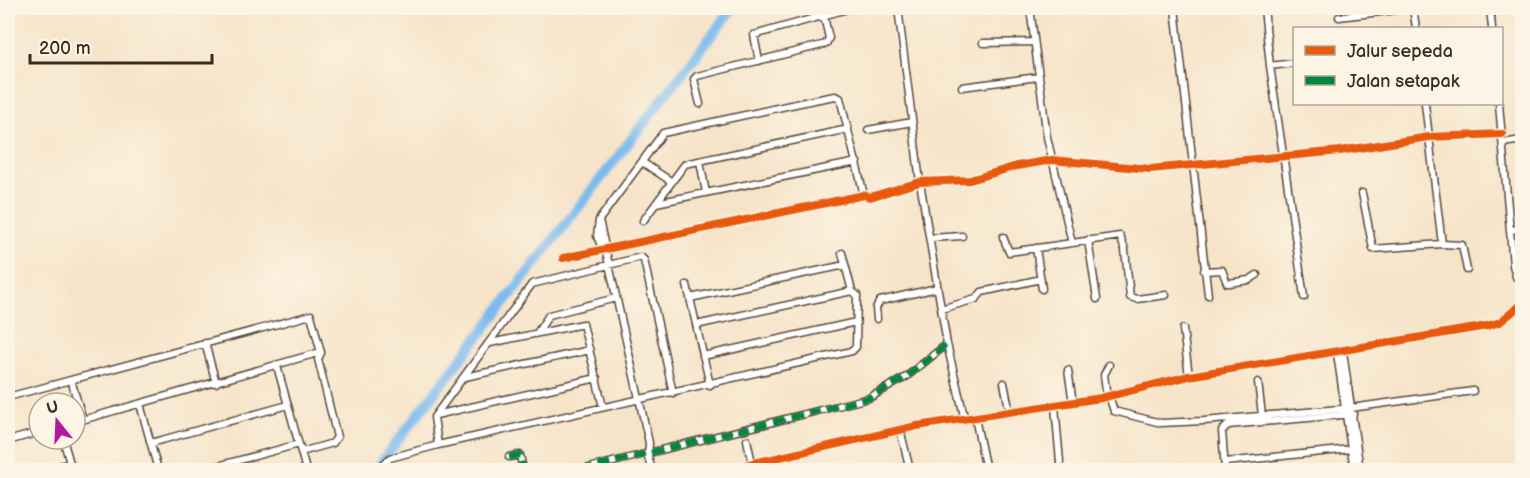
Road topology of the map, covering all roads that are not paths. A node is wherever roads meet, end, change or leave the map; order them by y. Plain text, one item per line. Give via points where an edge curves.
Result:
1 (822, 8) edge
2 (851, 8) edge
3 (898, 8) edge
4 (1030, 8) edge
5 (1175, 8) edge
6 (1264, 8) edge
7 (1490, 8) edge
8 (823, 16) junction
9 (1339, 17) dead end
10 (1416, 27) edge
11 (1492, 27) edge
12 (1034, 42) junction
13 (983, 43) dead end
14 (759, 61) junction
15 (1293, 63) edge
16 (1270, 66) junction
17 (1038, 77) junction
18 (962, 87) dead end
19 (700, 104) dead end
20 (1425, 105) edge
21 (1499, 105) edge
22 (912, 123) junction
23 (848, 129) junction
24 (868, 130) dead end
25 (1429, 137) junction
26 (1502, 138) junction
27 (1522, 140) edge
28 (1283, 160) junction
29 (700, 161) junction
30 (642, 162) junction
31 (856, 162) junction
32 (1052, 164) junction
33 (1192, 168) junction
34 (672, 182) junction
35 (921, 186) junction
36 (1362, 193) dead end
37 (706, 194) junction
38 (864, 195) junction
39 (656, 203) junction
40 (643, 221) dead end
41 (1522, 229) edge
42 (1510, 230) junction
43 (962, 236) dead end
44 (1003, 237) dead end
45 (930, 238) junction
46 (1088, 240) junction
47 (1072, 243) junction
48 (1442, 244) junction
49 (1036, 248) junction
50 (842, 253) dead end
51 (606, 255) junction
52 (563, 258) dead end
53 (845, 265) junction
54 (1467, 270) dead end
55 (1204, 271) junction
56 (1257, 275) dead end
57 (1518, 276) edge
58 (1041, 279) junction
59 (687, 285) dead end
60 (937, 288) junction
61 (1042, 289) dead end
62 (852, 291) junction
63 (1166, 295) dead end
64 (1208, 295) dead end
65 (1304, 297) dead end
66 (616, 298) junction
67 (690, 298) junction
68 (1097, 300) dead end
69 (1522, 304) edge
70 (941, 309) junction
71 (877, 319) dead end
72 (856, 322) junction
73 (696, 325) junction
74 (1183, 329) dead end
75 (537, 333) junction
76 (205, 343) junction
77 (490, 343) junction
78 (948, 347) junction
79 (590, 350) junction
80 (321, 352) junction
81 (1340, 352) junction
82 (703, 356) junction
83 (1109, 365) dead end
84 (278, 366) junction
85 (1068, 370) dead end
86 (1189, 376) junction
87 (464, 377) junction
88 (597, 378) junction
89 (71, 380) junction
90 (1257, 382) dead end
91 (216, 383) junction
92 (1005, 383) dead end
93 (710, 385) junction
94 (74, 391) edge
95 (1473, 391) dead end
96 (673, 393) junction
97 (1108, 397) junction
98 (8, 398) edge
99 (639, 399) junction
100 (1073, 403) junction
101 (140, 404) junction
102 (288, 405) junction
103 (1055, 406) junction
104 (603, 407) junction
105 (1349, 411) junction
106 (1010, 413) junction
107 (436, 415) junction
108 (1262, 415) junction
109 (975, 418) junction
110 (87, 419) edge
111 (965, 420) junction
112 (900, 429) junction
113 (27, 435) edge
114 (747, 440) dead end
115 (8, 441) edge
116 (151, 443) junction
117 (299, 444) junction
118 (438, 445) junction
119 (1351, 449) junction
120 (66, 451) edge
121 (301, 452) junction
122 (648, 453) junction
123 (509, 457) dead end
124 (776, 458) junction
125 (1060, 462) dead end
126 (1225, 462) junction
127 (752, 463) junction
128 (71, 467) edge
129 (44, 471) edge
130 (158, 471) edge
131 (203, 471) edge
132 (306, 471) edge
133 (377, 471) edge
134 (523, 471) edge
135 (581, 471) edge
136 (652, 471) edge
137 (723, 471) edge
138 (779, 471) edge
139 (910, 471) edge
140 (986, 471) edge
141 (1226, 471) edge
142 (1354, 471) edge
143 (1360, 471) edge

1 - 8 street
2 - 8 street
3 - 22 street
4 - 12 street
5 - 33 street
6 - 16 street
7 - 11 street
8 - 14 street via 754,35
8 - 14 street via 829,38 826,44
9 - 10 street via 1413,8
12 - 13 street
12 - 17 street
14 - 19 street via 697,76 694,79
15 - 16 street
16 - 28 street
17 - 18 street
17 - 32 street
20 - 25 street
21 - 26 street
22 - 24 street
22 - 35 street
23 - 29 street
23 - 30 street via 840,98 835,96 667,131
23 - 31 street
25 - 26 street
25 - 28 street
25 - 48 street
26 - 27 street
26 - 42 street
28 - 33 street
28 - 65 street
29 - 34 street via 683,165
29 - 37 street
30 - 34 street
30 - 51 street via 600,220
31 - 37 street
31 - 38 street
32 - 33 street
32 - 35 street via 1017,165 970,180
32 - 47 street
33 - 55 street
34 - 39 street
35 - 38 street
35 - 45 street
36 - 48 street via 1373,249
37 - 39 street
38 - 51 street
39 - 40 street
41 - 42 street
42 - 57 street
43 - 45 street
44 - 49 street via 1009,252
45 - 60 street
46 - 47 street
46 - 63 street via 1114,235 1123,239 1133,299
46 - 68 street
47 - 49 street
48 - 54 street via 1462,245
49 - 58 street
50 - 53 street
51 - 52 street
51 - 66 street
51 - 77 street via 532,284
51 - 96 street via 644,260
53 - 62 street
53 - 67 street
55 - 56 street via 1222,270 1227,283
55 - 64 street
58 - 61 street
58 - 70 street via 982,292 976,299
59 - 67 street
60 - 70 street
60 - 71 street via 878,304
62 - 72 street via 857,294
62 - 73 street
66 - 75 street via 549,315
66 - 99 street
67 - 73 street
69 - 81 street via 1500,322 1487,326
70 - 78 street
72 - 82 street
72 - 93 street via 856,347 852,351
73 - 82 street
74 - 86 street
75 - 77 street
75 - 79 street via 583,324
76 - 80 street via 307,314 313,317
76 - 89 street
76 - 91 street
77 - 87 street
78 - 111 street
78 - 122 street via 869,398
79 - 87 street
79 - 88 street
80 - 84 street
80 - 121 street via 318,359 338,437 333,443
81 - 86 street
81 - 105 street
82 - 93 street
83 - 97 street via 1104,375
84 - 91 street
84 - 102 street
85 - 100 street
86 - 97 street
87 - 107 street
88 - 104 street
88 - 107 street
89 - 94 street
89 - 98 street
90 - 108 street
91 - 101 street
92 - 106 street
93 - 96 street
95 - 105 street
96 - 99 street
97 - 100 street
97 - 108 street via 1114,411 1157,423
99 - 104 street
99 - 122 street
100 - 103 street
101 - 110 street
101 - 116 street
102 - 116 street
102 - 117 street
103 - 106 street
103 - 125 street
104 - 118 street
105 - 108 street
105 - 119 street
105 - 126 street via 1228,425 1222,431
105 - 143 street
106 - 109 street
107 - 118 street
109 - 111 street
109 - 140 street
111 - 112 street
112 - 124 street
112 - 139 street
113 - 115 street
114 - 127 street
116 - 130 street
117 - 121 street
117 - 131 street
118 - 133 street via 390,458
119 - 126 street
119 - 142 street
120 - 128 street
121 - 132 street
122 - 135 street
122 - 136 street
123 - 134 street via 520,455
124 - 127 street
124 - 138 street
126 - 141 street
127 - 137 street
128 - 129 street

